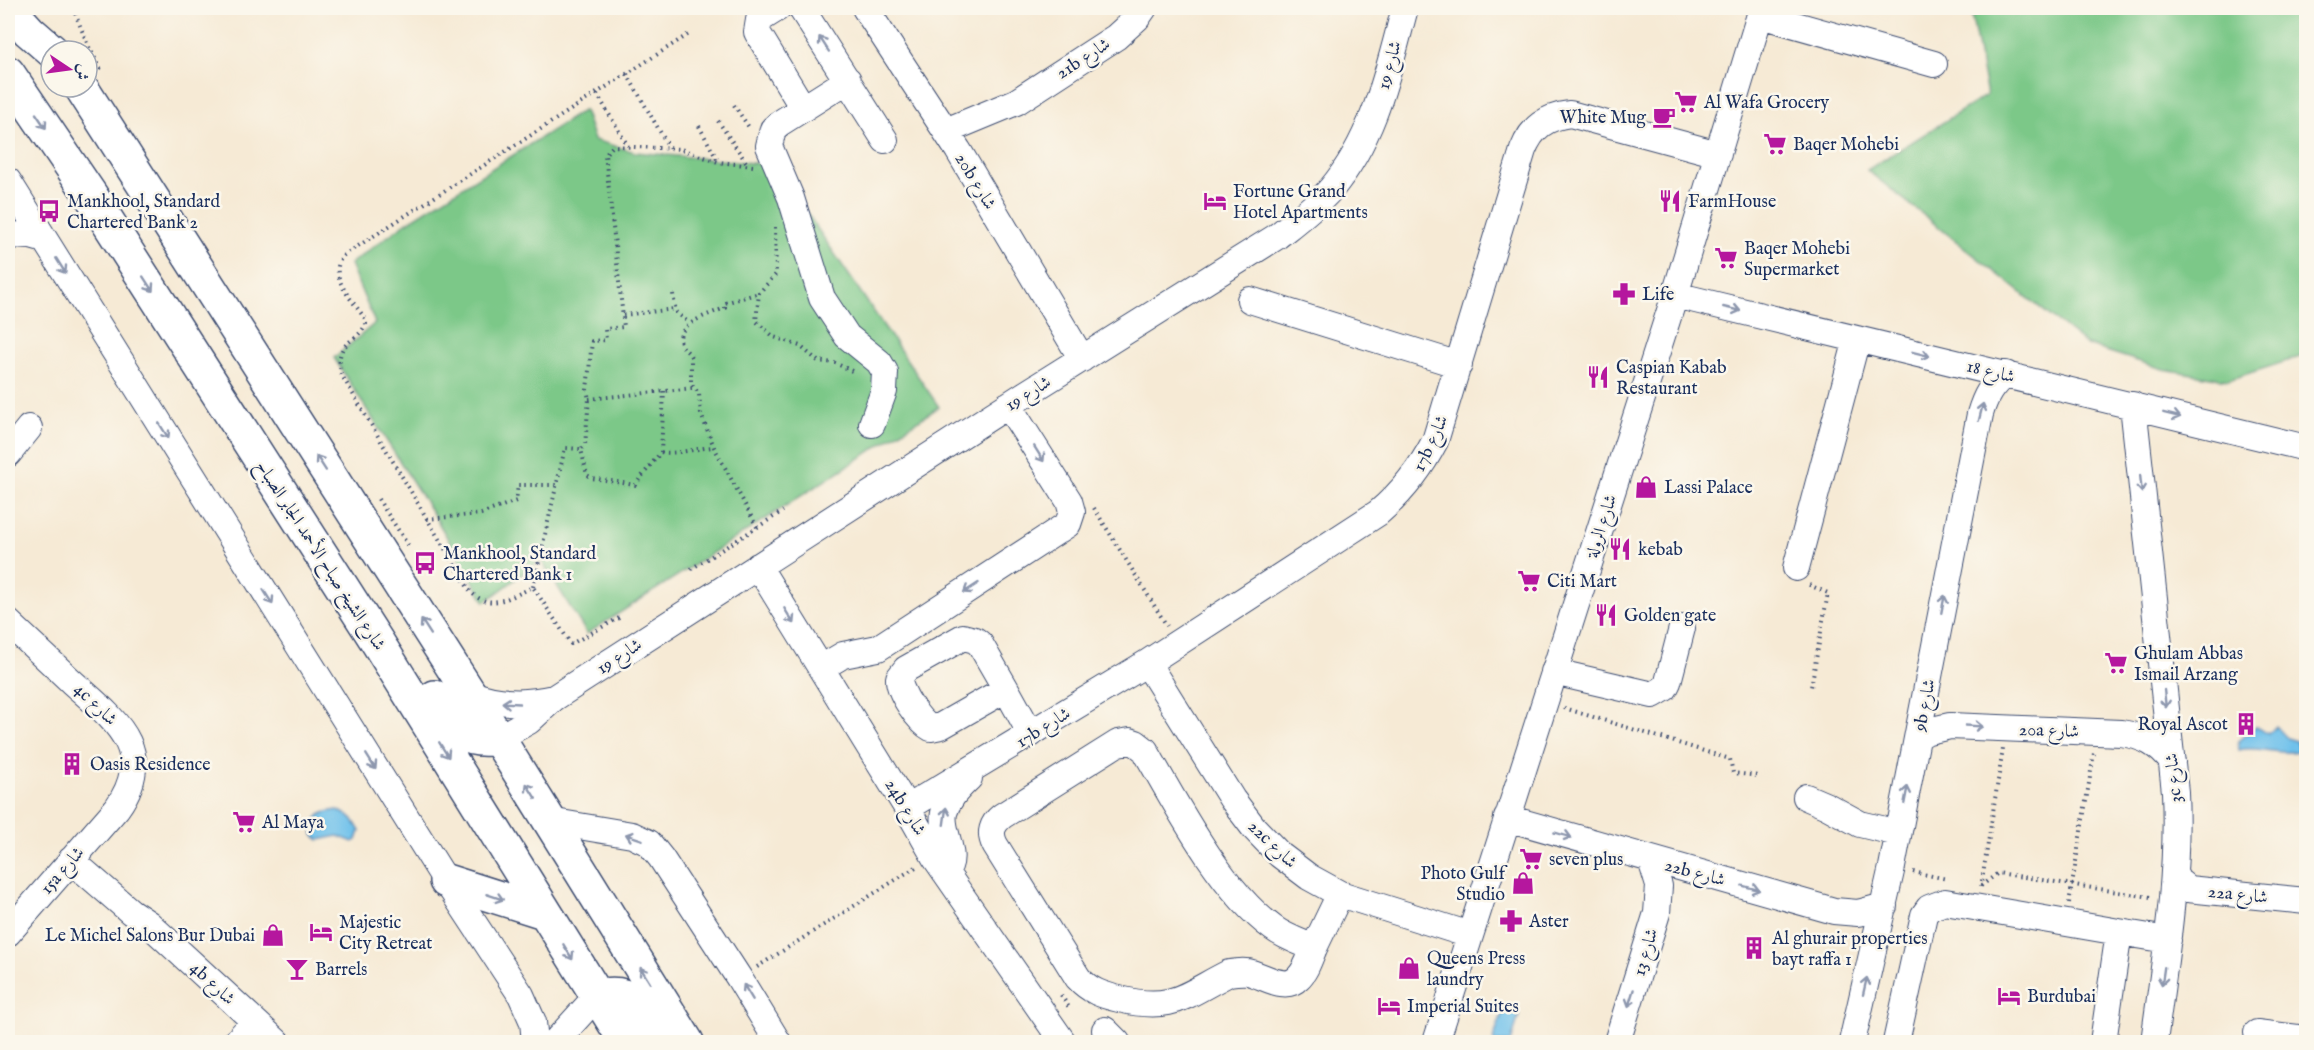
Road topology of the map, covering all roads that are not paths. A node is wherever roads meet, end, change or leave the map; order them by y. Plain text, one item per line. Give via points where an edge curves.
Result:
1 (8, 8) edge
2 (32, 8) edge
3 (801, 8) edge
4 (865, 8) edge
5 (1144, 8) edge
6 (1405, 8) edge
7 (1761, 11) edge
8 (770, 12) edge
9 (51, 39) edge
10 (39, 40) edge
11 (1934, 64) dead end
12 (8, 73) edge
13 (848, 80) junction
14 (89, 99) edge
15 (804, 108) junction
16 (885, 140) dead end
17 (952, 140) junction
18 (1718, 154) junction
19 (8, 181) edge
20 (8, 235) edge
21 (45, 240) junction
22 (1675, 295) junction
23 (1250, 300) dead end
24 (1857, 339) junction
25 (1082, 359) junction
26 (1460, 365) junction
27 (2006, 374) junction
28 (1008, 405) junction
29 (2133, 405) junction
30 (872, 424) dead end
31 (29, 428) dead end
32 (2307, 448) edge
33 (8, 454) edge
34 (758, 566) junction
35 (1796, 568) road end
36 (8, 622) edge
37 (1682, 628) dead end
38 (378, 643) junction
39 (1147, 663) junction
40 (821, 668) junction
41 (1554, 672) junction
42 (1006, 689) dead end
43 (468, 693) junction
44 (554, 698) junction
45 (1031, 734) junction
46 (1918, 736) junction
47 (498, 738) junction
48 (2172, 762) junction
49 (979, 766) junction
50 (1806, 797) dead end
51 (117, 808) joint
52 (907, 808) junction
53 (1507, 818) junction
54 (549, 821) junction
55 (1898, 833) junction
56 (76, 854) junction
57 (1651, 860) junction
58 (940, 864) junction
59 (446, 881) junction
60 (2174, 888) junction
61 (1341, 894) junction
62 (2307, 901) edge
63 (1884, 906) junction
64 (544, 912) junction
65 (2119, 932) junction
66 (8, 933) edge
67 (1470, 935) junction
68 (2168, 940) junction
69 (1314, 948) junction
70 (596, 997) junction
71 (2257, 1033) dead end
72 (262, 1034) edge
73 (2307, 1039) edge
74 (236, 1042) edge
75 (535, 1042) edge
76 (555, 1042) edge
77 (626, 1042) edge
78 (662, 1042) edge
79 (687, 1042) edge
80 (778, 1042) edge
81 (1063, 1042) edge
82 (1436, 1042) edge
83 (1617, 1042) edge
84 (1852, 1042) edge
85 (1896, 1042) edge
86 (2103, 1042) edge
87 (2154, 1042) edge

1 - 10 main road
2 - 9 main road
13 -> 3 street
4 - 17 street, 20b شارع
5 - 17 street, 21b شارع via 1116,37
6 - 25 street, شارع 19 via 1370,126 1331,189 1276,237
7 - 11 street
7 - 18 street, شارع الرولة
8 - 15 street via 757,26 757,32
12 -> 38 main road, شارع الشيخ صباح الأحمد الجابر الصباح
13 - 15 street
13 - 16 street
43 -> 14 main road
15 - 30 street via 773,129 769,147 791,198 822,298 847,336 879,362 885,372 885,391
17 - 25 street, 20b شارع
18 - 22 street, شارع الرولة
18 - 26 street, 17b شارع via 1570,114 1546,120 1536,128 1523,150
19 - 21 street
20 - 21 street
21 -> 59 street
22 -> 24 street, شارع 18
22 - 41 street, شارع الرولة
23 - 26 street
24 -> 27 street, شارع 18
24 - 35 street
25 - 28 street, شارع 19
26 - 39 street, 17b شارع via 1435,441 1412,481 1396,498
27 - 29 street, شارع 18
46 -> 27 street, 9b شارع via 1980,414 1992,387
28 - 34 street, شارع 19
28 -> 40 street via 1069,501 1072,512 1068,524 878,648 849,653
29 -> 32 street, شارع 18
29 -> 48 street, 3c شارع
31 - 33 street
34 -> 40 street, 24b شارع
34 - 44 street, شارع 19
36 - 51 street, 4c شارع via 122,730 132,756 132,770
37 - 41 street via 1668,682 1653,695
38 - 47 main road via 412,665 457,730 472,739
38 -> 64 main road, شارع الشيخ صباح الأحمد الجابر الصباح
39 - 45 street, 17b شارع
39 - 61 street, 22c شارع via 1254,828 1294,866
40 - 52 street, 24b شارع
41 - 53 street, شارع الرولة
42 - 45 street
44 -> 43 street, شارع 19 via 502,703
43 - 47 main road
44 - 47 street, شارع 19 via 529,721
45 - 49 street, 17b شارع
46 -> 48 street, 20a شارع via 1950,726 2121,733 2145,739 2165,752
55 -> 46 street, 9b شارع
54 -> 47 main road
48 - 60 street, 3c شارع via 2177,823
49 - 52 street, 17b شارع
58 -> 49 street, 17b شارع via 948,868 951,858 944,829 945,812 952,796
50 - 55 street via 1860,824
51 - 56 street, 15a شارع
52 - 58 street, 24b شارع
53 -> 57 street, 22b شارع
53 - 67 street, شارع الرولة
79 -> 54 main road
80 -> 54 street via 649,843 632,835
55 - 63 street, 9b شارع
56 - 66 street, 15a شارع
56 - 72 street, 4b شارع via 132,900 149,924
57 -> 63 street, 22b شارع via 1834,911 1858,913
57 -> 83 street, شارع 13 via 1659,886 1657,913
58 - 81 street, 24b شارع
59 -> 64 main road
59 - 75 street via 521,995 533,1022
60 - 62 street, 22a شارع via 2178,881 2188,889
60 - 68 street, 3c شارع
61 - 67 street, 22c شارع
61 - 69 street
84 -> 63 street, 9b شارع
64 -> 70 main road, شارع الشيخ صباح الأحمد الجابر الصباح
65 - 68 street
65 - 85 street via 2066,923 1976,892 1929,908 1924,915
65 - 86 street
67 - 82 street, شارع الرولة
68 -> 87 street, 3c شارع
69 - 69 street via 1273,928 1240,898 1183,816 1145,750 1136,742 1118,743 993,825 995,845 1039,916 1078,978 1098,993 1142,1004 1166,1004 1237,972 1287,984 1298,979
70 - 76 street
70 - 77 main road, شارع الشيخ صباح الأحمد الجابر الصباح
70 - 78 main road via 615,994 633,1000
71 - 73 street
72 - 74 street

